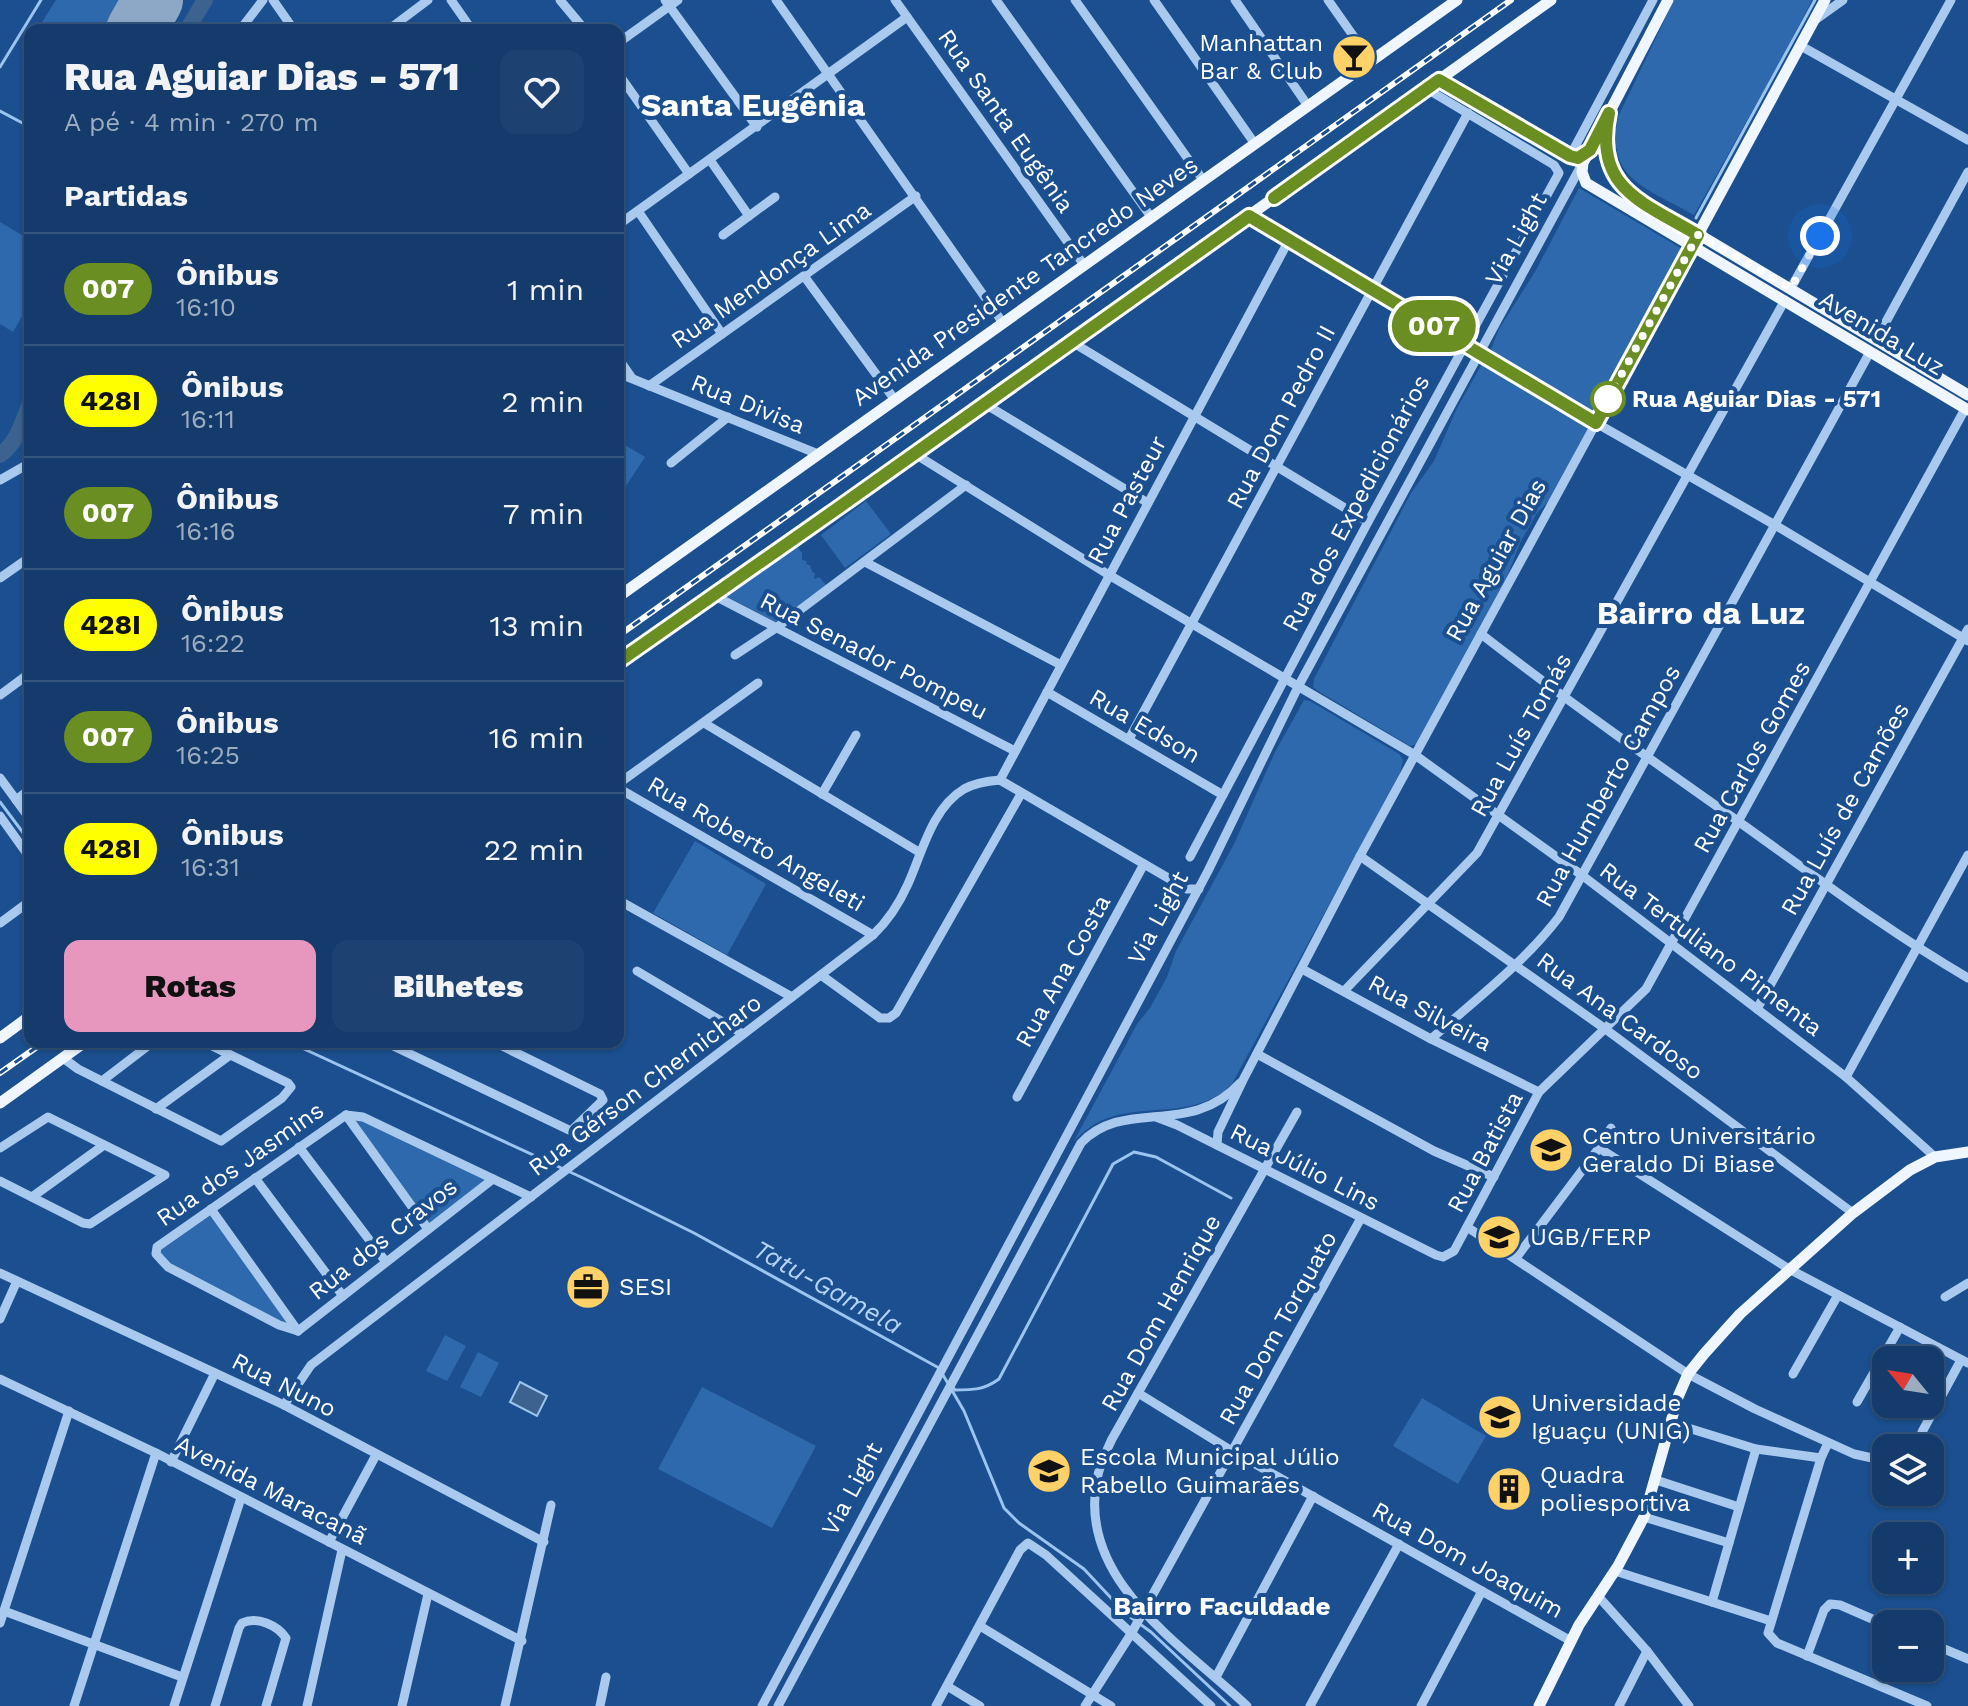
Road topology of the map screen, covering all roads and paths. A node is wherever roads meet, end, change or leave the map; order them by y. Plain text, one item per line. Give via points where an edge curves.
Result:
1 (263, 0) edge
2 (273, 0) edge
3 (451, 0) edge
4 (560, 0) edge
5 (776, 0) edge
6 (895, 0) edge
7 (996, 0) edge
8 (1075, 0) edge
9 (1154, 0) edge
10 (1235, 0) edge
11 (1328, 0) edge
12 (1457, 0) edge
13 (1551, 0) edge
14 (1653, 0) edge
15 (1668, 0) edge
16 (1825, 0) edge
17 (1843, 0) edge
18 (1951, 0) edge
19 (423, 1) edge
20 (671, 2) edge
21 (1440, 5) edge
22 (907, 17) junction
23 (1815, 20) junction
24 (245, 24) edge
25 (290, 24) edge
26 (395, 24) edge
27 (468, 24) edge
28 (580, 24) edge
29 (624, 38) edge
30 (1801, 46) junction
31 (1371, 61) junction
32 (830, 74) junction
33 (1439, 80) junction
34 (624, 82) edge
35 (1427, 89) junction
36 (1896, 99) junction
37 (1308, 106) junction
38 (1468, 113) junction
39 (1609, 113) junction
40 (757, 127) junction
41 (1968, 140) edge
42 (1255, 144) junction
43 (1590, 150) junction
44 (1570, 156) junction
45 (710, 160) junction
46 (1583, 163) junction
47 (1968, 172) edge
48 (689, 174) junction
49 (1203, 180) junction
50 (916, 196) junction
51 (775, 197) dead end
52 (638, 211) junction
53 (749, 216) junction
54 (1249, 216) junction
55 (1151, 217) junction
56 (624, 221) edge
57 (723, 235) dead end
58 (1698, 235) junction
59 (1289, 240) junction
60 (1691, 248) junction
61 (1084, 265) junction
62 (804, 276) junction
63 (1791, 288) junction
64 (1372, 290) junction
65 (1785, 300) junction
66 (1003, 323) junction
67 (722, 334) junction
68 (1876, 340) junction
69 (1072, 342) junction
70 (1465, 345) junction
71 (1870, 352) junction
72 (1479, 353) junction
73 (624, 366) edge
74 (624, 375) edge
75 (633, 379) junction
76 (649, 386) junction
77 (1968, 395) edge
78 (895, 400) junction
79 (985, 404) junction
80 (1967, 410) edge
81 (1194, 416) junction
82 (728, 417) junction
83 (1596, 423) junction
84 (818, 454) junction
85 (915, 454) junction
86 (671, 463) dead end
87 (1277, 465) junction
88 (24, 466) edge
89 (1688, 475) junction
90 (0, 480) edge
91 (966, 485) junction
92 (1148, 503) junction
93 (1368, 522) junction
94 (1775, 525) junction
95 (24, 561) edge
96 (865, 562) junction
97 (1109, 575) junction
98 (0, 578) edge
99 (1871, 582) junction
100 (624, 593) edge
101 (715, 596) junction
102 (1191, 623) junction
103 (776, 628) junction
104 (1481, 634) junction
105 (1966, 636) edge
106 (735, 655) dead end
107 (624, 658) edge
108 (1061, 665) junction
109 (24, 677) edge
110 (1284, 677) junction
111 (758, 683) dead end
112 (1299, 685) junction
113 (1047, 692) junction
114 (0, 695) edge
115 (1564, 699) junction
116 (704, 723) junction
117 (856, 735) dead end
118 (1129, 739) junction
119 (1015, 751) junction
120 (1415, 755) junction
121 (1647, 758) junction
122 (0, 778) edge
123 (1000, 780) junction
124 (624, 782) edge
125 (624, 790) edge
126 (24, 794) edge
127 (822, 794) junction
128 (1021, 794) junction
129 (1223, 795) junction
130 (16, 800) junction
131 (24, 811) edge
132 (0, 816) edge
133 (1500, 816) junction
134 (1739, 822) junction
135 (24, 850) edge
136 (919, 852) junction
137 (1968, 855) edge
138 (1360, 856) junction
139 (1190, 857) dead end
140 (1144, 864) junction
141 (1583, 876) junction
142 (1827, 885) junction
143 (1199, 889) junction
144 (624, 903) edge
145 (1426, 904) junction
146 (24, 905) edge
147 (0, 923) edge
148 (873, 935) junction
149 (1672, 945) junction
150 (1917, 948) junction
151 (1516, 965) junction
152 (1302, 969) junction
153 (637, 971) dead end
154 (821, 975) junction
155 (1968, 978) edge
156 (1345, 990) junction
157 (792, 997) junction
158 (1757, 1009) junction
159 (24, 1020) edge
160 (1604, 1028) junction
161 (743, 1034) junction
162 (0, 1038) edge
163 (1431, 1039) junction
164 (77, 1048) edge
165 (145, 1048) edge
166 (216, 1048) edge
167 (398, 1048) edge
168 (506, 1048) edge
169 (1257, 1054) junction
170 (230, 1055) junction
171 (63, 1058) junction
172 (1846, 1077) junction
173 (1243, 1080) junction
174 (102, 1081) junction
175 (1539, 1092) junction
176 (1017, 1097) dead end
177 (0, 1103) edge
178 (156, 1109) junction
179 (1297, 1112) dead end
180 (346, 1115) junction
181 (1156, 1117) junction
182 (1611, 1128) dead end
183 (104, 1145) junction
184 (1217, 1145) junction
185 (299, 1147) junction
186 (0, 1148) edge
187 (1599, 1148) junction
188 (1968, 1152) edge
189 (1935, 1157) junction
190 (1265, 1169) junction
191 (1494, 1177) junction
192 (255, 1178) junction
193 (493, 1179) junction
194 (0, 1181) edge
195 (32, 1197) junction
196 (531, 1197) junction
197 (211, 1209) junction
198 (1853, 1213) junction
199 (1361, 1218) junction
200 (1467, 1227) junction
201 (428, 1229) junction
202 (1436, 1255) joint
203 (1516, 1258) junction
204 (386, 1262) junction
205 (1789, 1269) junction
206 (0, 1273) edge
207 (17, 1281) junction
208 (1968, 1283) edge
209 (1838, 1295) junction
210 (343, 1296) junction
211 (1945, 1297) dead end
212 (0, 1319) edge
213 (1900, 1327) junction
214 (298, 1331) junction
215 (1964, 1361) edge
216 (215, 1373) junction
217 (1688, 1374) junction
218 (1793, 1374) dead end
219 (0, 1379) edge
220 (1138, 1393) junction
221 (1857, 1402) dead end
222 (284, 1405) junction
223 (69, 1411) junction
224 (1672, 1423) junction
225 (1922, 1432) dead end
226 (1828, 1443) junction
227 (1756, 1449) junction
228 (1232, 1451) junction
229 (156, 1453) junction
230 (376, 1455) junction
231 (1821, 1458) junction
232 (1872, 1459) edge
233 (171, 1462) junction
234 (1656, 1480) junction
235 (1313, 1496) junction
236 (241, 1498) junction
237 (551, 1505) dead end
238 (1739, 1507) junction
239 (1644, 1517) junction
240 (329, 1542) junction
241 (544, 1542) junction
242 (1729, 1543) junction
243 (1399, 1544) junction
244 (342, 1550) junction
245 (1615, 1571) junction
246 (1482, 1591) junction
247 (428, 1594) junction
248 (1598, 1596) junction
249 (1712, 1602) junction
250 (4, 1611) junction
251 (1141, 1614) junction
252 (1872, 1619) edge
253 (1771, 1621) junction
254 (0, 1623) edge
255 (980, 1626) junction
256 (1133, 1631) junction
257 (522, 1641) junction
258 (1571, 1641) junction
259 (94, 1645) junction
260 (1944, 1649) edge
261 (1647, 1651) junction
262 (1807, 1656) junction
263 (1968, 1659) edge
264 (182, 1677) junction
265 (606, 1677) dead end
266 (1216, 1677) junction
267 (947, 1686) junction
268 (1092, 1694) junction
269 (74, 1706) edge
270 (174, 1706) edge
271 (215, 1706) edge
272 (266, 1706) edge
273 (307, 1706) edge
274 (402, 1706) edge
275 (505, 1706) edge
276 (600, 1706) edge
277 (762, 1706) edge
278 (778, 1706) edge
279 (936, 1706) edge
280 (980, 1706) edge
281 (1085, 1706) edge
282 (1111, 1706) edge
283 (1211, 1706) edge
284 (1247, 1706) edge
285 (1310, 1706) edge
286 (1421, 1706) edge
287 (1539, 1706) edge
288 (1619, 1706) edge
289 (1689, 1706) edge
290 (1927, 1706) edge

1 - 24 street
2 - 25 street
3 - 27 street
4 - 28 street
5 - 32 street
6 - 22 street, Rua Santa Eugênia
7 - 55 street
8 - 49 street
9 - 42 street
10 - 37 street
11 - 31 street
12 - 21 main road, Avenida Presidente Tancredo Neves
13 - 33 main road
14 - 44 street
15 - 39 main road
16 - 23 main road, Rua Aguiar Dias
17 - 23 street
18 - 36 street
19 - 26 street
20 - 29 street
20 - 40 street
21 - 31 main road, Avenida Presidente Tancredo Neves
22 - 32 street
22 - 61 street, Rua Santa Eugênia
23 - 30 main road, Rua Aguiar Dias
30 - 36 street
30 - 58 main road, Rua Aguiar Dias
31 - 37 main road, Avenida Presidente Tancredo Neves
32 - 40 street
32 - 50 street
33 - 35 main road
33 - 44 street
34 - 48 street
35 - 38 street
35 - 54 main road
36 - 41 street
36 - 63 street
37 - 42 main road, Avenida Presidente Tancredo Neves
38 - 64 street, Rua Dom Pedro II
38 - 70 street, Rua dos Expedicionários via 1559,171
39 - 43 main road
39 - 58 main road, Avenida Luz via 1606,152 1617,182
40 - 45 street
42 - 49 main road, Avenida Presidente Tancredo Neves
43 - 44 street via 1578,158
43 - 46 main road, Via Light
45 - 48 street
45 - 53 street
46 - 60 main road, Avenida Luz via 1589,187
46 - 72 street, Via Light
47 - 68 street
48 - 52 street
49 - 55 main road, Avenida Presidente Tancredo Neves
50 - 62 street, Rua Mendonça Lima
50 - 66 street
51 - 53 street
52 - 56 street
52 - 67 street
53 - 57 street
54 - 59 main road
54 - 69 main road
55 - 61 main road, Avenida Presidente Tancredo Neves
58 - 60 main road, Rua Aguiar Dias
58 - 63 main road, Avenida Luz
59 - 64 main road
59 - 81 street, Rua Pasteur
60 - 65 main road, Avenida Luz
60 - 83 main road, Rua Aguiar Dias
61 - 66 main road, Avenida Presidente Tancredo Neves
62 - 67 street, Rua Mendonça Lima
62 - 78 street
63 - 68 main road, Avenida Luz
64 - 70 main road
64 - 87 street, Rua Dom Pedro II
65 - 71 main road, Avenida Luz
65 - 89 street, Rua Luís Tomás
66 - 78 main road, Avenida Presidente Tancredo Neves
67 - 76 street, Rua Mendonça Lima
68 - 77 main road, Avenida Luz
69 - 79 main road
69 - 81 street
70 - 72 main road
70 - 93 street, Rua dos Expedicionários
71 - 80 main road, Avenida Luz
71 - 94 street, Rua Humberto Campos
72 - 83 main road
72 - 112 street, Via Light
73 - 75 street
74 - 75 street, Rua Divisa
75 - 76 street, Rua Divisa
76 - 82 street, Rua Divisa
78 - 84 main road, Avenida Presidente Tancredo Neves
79 - 85 main road
79 - 92 street
80 - 99 street, Rua Carlos Gomes
81 - 87 street
81 - 92 street, Rua Pasteur
82 - 84 street, Rua Divisa
82 - 86 street
83 - 89 street
83 - 104 street, Rua Aguiar Dias
84 - 100 main road, Avenida Presidente Tancredo Neves
85 - 91 street, Rua Tertuliano Pimenta
85 - 101 main road
87 - 93 street
87 - 102 street, Rua Dom Pedro II
88 - 90 street
89 - 94 street
89 - 115 street, Rua Luís Tomás
91 - 96 street
91 - 97 street, Rua Tertuliano Pimenta
92 - 97 street, Rua Pasteur
93 - 110 street, Rua dos Expedicionários
94 - 99 street
94 - 121 street, Rua Humberto Campos
95 - 98 street
96 - 103 street
96 - 108 street
97 - 102 street, Rua Tertuliano Pimenta
97 - 108 street, Rua Pasteur
99 - 105 street
99 - 134 street, Rua Carlos Gomes
101 - 103 street, Rua Senador Pompeu
101 - 107 main road
102 - 110 street, Rua Tertuliano Pimenta
102 - 118 street, Rua Dom Pedro II
103 - 106 street
103 - 119 street, Rua Senador Pompeu
104 - 115 street
104 - 120 street, Rua Aguiar Dias
105 - 142 street, Rua Luís de Camões
108 - 113 street, Rua Pasteur
109 - 114 street
110 - 112 street, Rua Tertuliano Pimenta
110 - 129 street, Rua dos Expedicionários
111 - 116 street
112 - 120 street, Rua Tertuliano Pimenta
112 - 143 street, Via Light
113 - 118 street, Rua Edson
113 - 119 street, Rua Pasteur
115 - 121 street
115 - 133 street, Rua Luís Tomás
116 - 124 street
116 - 127 street
117 - 127 street
118 - 129 street, Rua Edson
119 - 123 street, Rua Pasteur
120 - 133 street, Rua Tertuliano Pimenta
120 - 138 street, Rua Aguiar Dias
121 - 134 street
121 - 141 street, Rua Humberto Campos
122 - 130 street
123 - 128 street
123 - 136 street, Rua Gérson Chernicharo via 962,790
125 - 148 street, Rua Roberto Angeleti
126 - 130 street
127 - 136 street
128 - 140 street
128 - 154 street via 896,1013 880,1018
129 - 139 street, Rua dos Expedicionários
130 - 131 street
132 - 135 street
133 - 141 street, Rua Tertuliano Pimenta
133 - 145 street, Rua Luís Tomás via 1477,853
134 - 142 street
134 - 149 street, Rua Carlos Gomes
136 - 148 street, Rua Gérson Chernicharo via 892,914
137 - 150 street
138 - 145 street, Rua Ana Cardoso
138 - 152 street, Rua Aguiar Dias
140 - 143 street via 1187,889
140 - 176 street, Rua Ana Costa
141 - 149 street, Rua Tertuliano Pimenta
141 - 151 street, Rua Humberto Campos via 1541,941
142 - 150 street
142 - 158 street, Rua Luís de Camões
143 - 277 street, Via Light
144 - 157 street
145 - 151 street, Rua Ana Cardoso
145 - 156 street, Rua Luís Tomás
146 - 147 street
148 - 154 street, Rua Gérson Chernicharo
149 - 158 street, Rua Tertuliano Pimenta
149 - 160 street, Rua Carlos Gomes via 1646,989
150 - 155 street
150 - 172 street
151 - 160 street, Rua Ana Cardoso
151 - 163 street, Rua Humberto Campos
152 - 156 street, Rua Silveira
152 - 169 street, Rua Aguiar Dias
153 - 161 street
154 - 157 street, Rua Gérson Chernicharo
156 - 163 street, Rua Silveira
157 - 161 street, Rua Gérson Chernicharo
158 - 172 street, Rua Tertuliano Pimenta
159 - 162 main road
160 - 175 street, Rua Batista
160 - 198 street, Rua Ana Cardoso
161 - 196 street, Rua Gérson Chernicharo
163 - 175 street, Rua Silveira
164 - 171 main road
165 - 174 street
166 - 170 street
167 - 168 street via 571,1131 603,1100
169 - 173 street, Rua Aguiar Dias
169 - 191 street via 1434,1151
170 - 178 street
170 - 178 street via 282,1080 291,1087 288,1093 221,1141
171 - 174 street
171 - 177 main road
172 - 189 street, Rua Tertuliano Pimenta
173 - 181 street, Via Light via 1203,1110
173 - 184 street, Rua Aguiar Dias
174 - 178 street
175 - 191 street, Rua Batista
179 - 190 street, Rua Dom Henrique
180 - 185 street, Rua dos Jasmins
180 - 193 street via 363,1117
180 - 201 street
181 - 184 street, Rua Júlio Lins
181 - 278 street, Via Light via 1108,1124 1081,1143
182 - 187 street
183 - 186 street via 43,1118
183 - 195 street
183 - 195 street via 165,1175 97,1221 83,1223
184 - 190 street, Rua Júlio Lins
185 - 192 street, Rua dos Jasmins
185 - 204 street
187 - 203 street
187 - 205 street
188 - 189 main road
189 - 198 main road
190 - 199 street, Rua Júlio Lins
190 - 220 street, Rua Dom Henrique
191 - 200 street, Rua Batista
192 - 197 street, Rua dos Jasmins
192 - 210 street
193 - 196 street
193 - 201 street, Rua dos Cravos
194 - 195 street
196 - 222 street, Rua Gérson Chernicharo via 311,1365
197 - 214 street
197 - 214 street, Rua dos Jasmins via 157,1247 156,1254 168,1267
198 - 205 main road
199 - 202 street, Rua Júlio Lins
199 - 228 street, Rua Dom Torquato
200 - 202 street, Rua Batista via 1454,1251
200 - 203 street
201 - 204 street, Rua dos Cravos
203 - 217 street
204 - 210 street, Rua dos Cravos
205 - 209 street
205 - 217 main road via 1723,1331
206 - 207 street, Rua Nuno
207 - 212 street
207 - 216 street, Rua Nuno
208 - 211 street
209 - 213 street
209 - 218 street
210 - 214 street, Rua dos Cravos
213 - 215 street
213 - 221 street
215 - 225 street
216 - 222 street, Rua Nuno
216 - 233 street
217 - 224 main road
217 - 226 street
219 - 223 street, Avenida Maracanã
220 - 228 street, Rua Dom Joaquim
220 - 251 street, Rua Dom Henrique via 1100,1466 1095,1513 1115,1577
222 - 230 street, Rua Nuno
223 - 229 street, Avenida Maracanã
223 - 250 street
224 - 227 street
224 - 234 main road
226 - 231 street
226 - 232 street
227 - 231 street
227 - 238 street
228 - 235 street, Rua Dom Joaquim
228 - 251 street, Rua Dom Torquato
229 - 233 street, Avenida Maracanã
229 - 259 street
230 - 240 street
230 - 241 street, Rua Nuno
231 - 253 street
233 - 236 street, Avenida Maracanã
234 - 238 street
234 - 239 main road
235 - 243 street, Rua Dom Joaquim
235 - 266 street
236 - 240 street, Avenida Maracanã
236 - 264 street
237 - 241 street
238 - 242 street
239 - 242 street
239 - 245 main road
240 - 244 street, Avenida Maracanã
241 - 257 street
242 - 249 street
243 - 246 street, Rua Dom Joaquim
243 - 285 street
244 - 247 street, Avenida Maracanã
244 - 273 street
245 - 248 main road
245 - 249 street
246 - 258 street, Rua Dom Joaquim
246 - 286 street
247 - 257 street, Avenida Maracanã
247 - 274 street
248 - 258 main road
248 - 261 street
249 - 253 street
250 - 254 street
250 - 259 street
251 - 256 street, Rua Dom Torquato
251 - 266 street, Rua Dom Henrique
252 - 262 street via 1830,1604
253 - 262 street via 1768,1633 1777,1643
255 - 256 street via 1024,1545 1035,1545
255 - 267 street
255 - 268 street
256 - 268 street, Rua Dom Torquato
256 - 283 street
257 - 275 street
258 - 287 main road
259 - 264 street
259 - 269 street
260 - 263 street
261 - 288 street
261 - 289 street
262 - 290 street
264 - 270 street
265 - 276 street
266 - 284 street, Rua Dom Henrique
267 - 279 street
267 - 280 street
268 - 281 street, Rua Dom Torquato
268 - 282 street
271 - 272 street via 239,1628 253,1619 279,1629 286,1638

